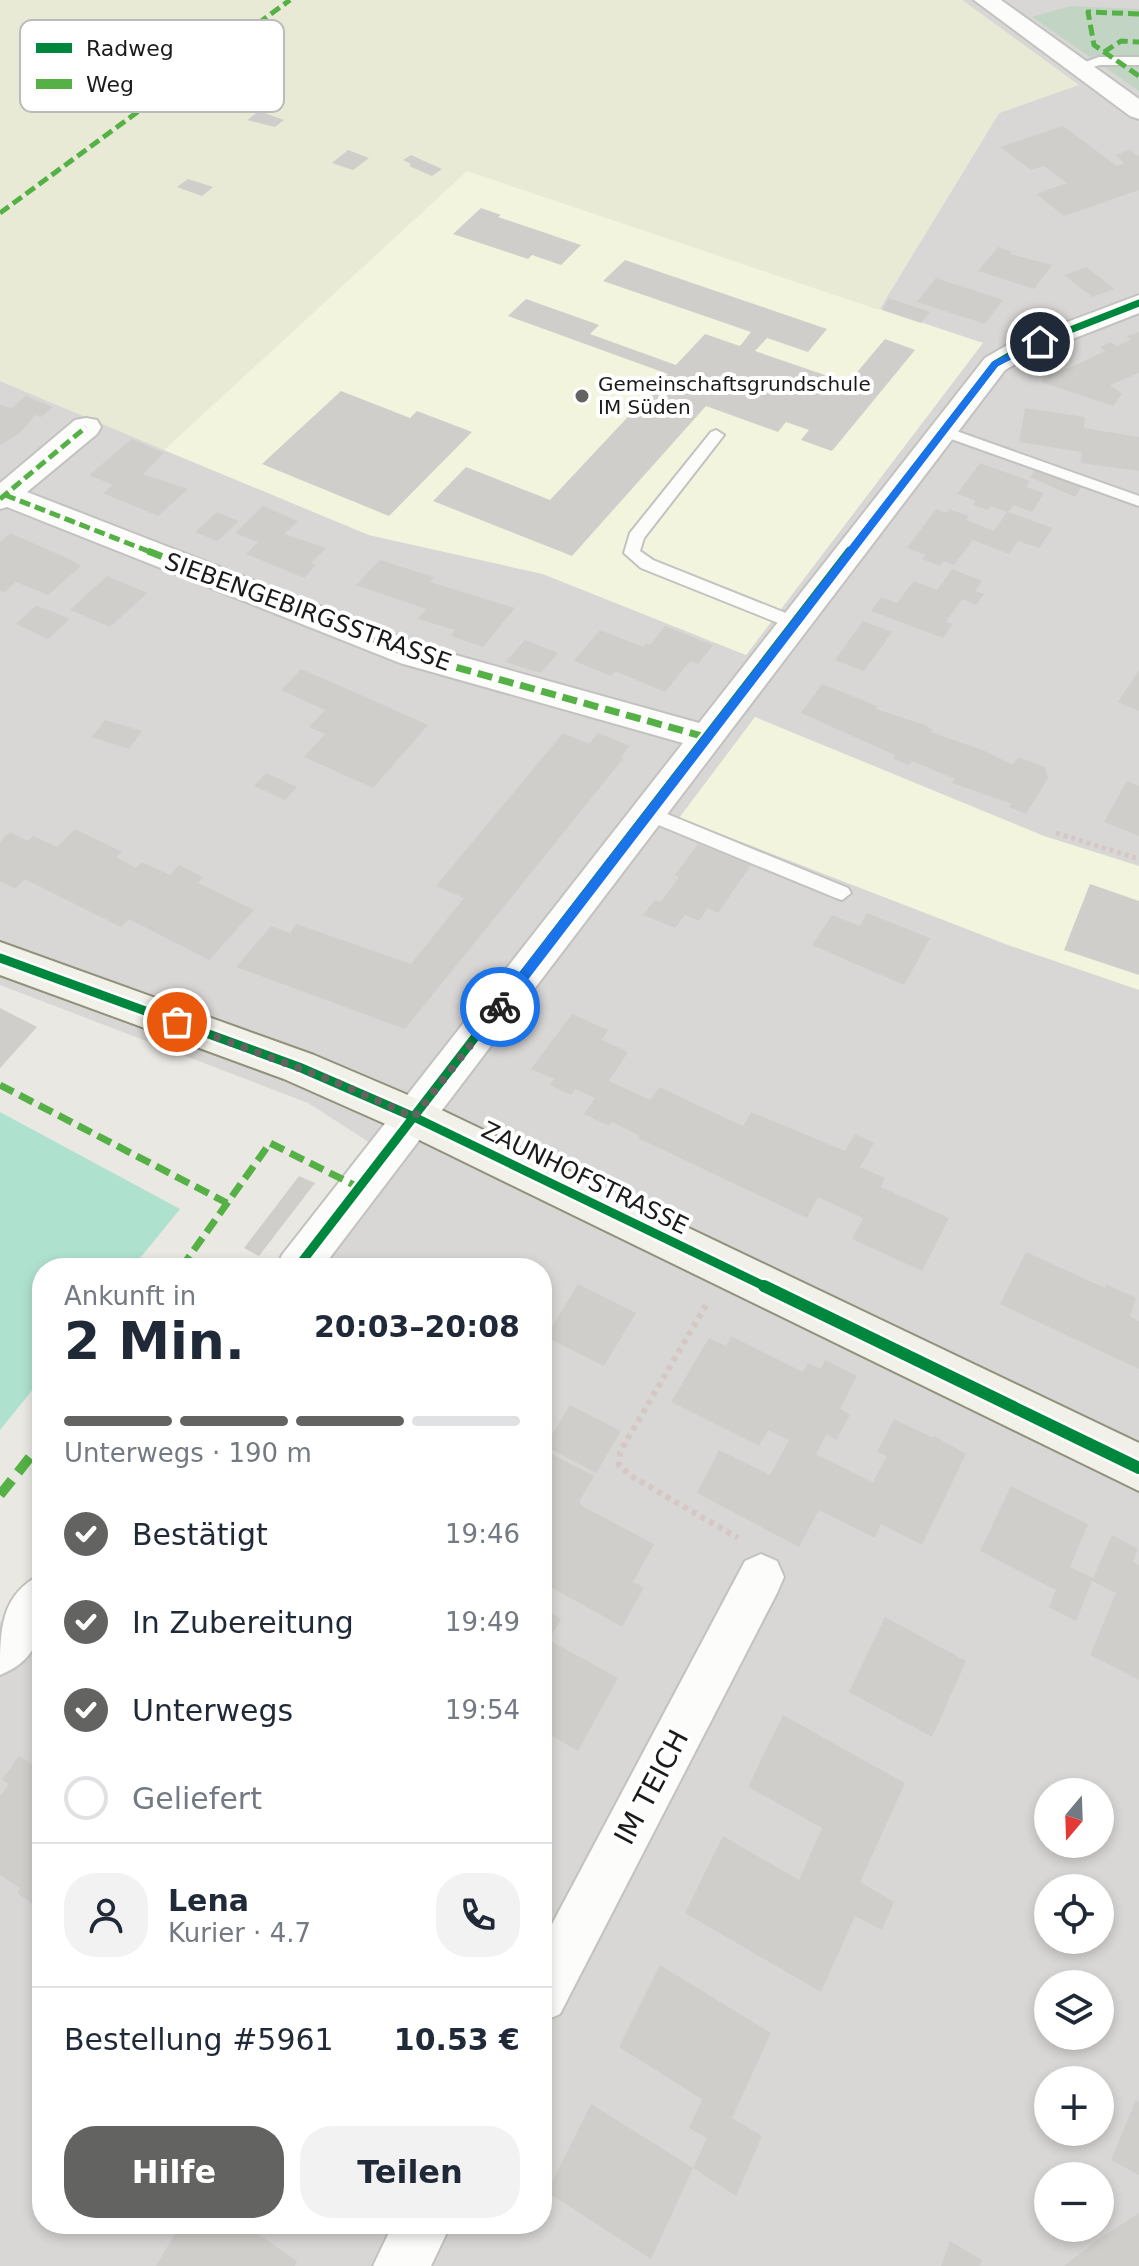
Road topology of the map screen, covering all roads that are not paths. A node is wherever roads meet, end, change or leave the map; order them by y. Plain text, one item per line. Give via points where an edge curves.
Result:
1 (986, 0) edge
2 (1139, 61) edge
3 (1078, 67) junction
4 (1139, 111) edge
5 (1139, 303) edge
6 (86, 427) dead end
7 (945, 432) junction
8 (716, 435) dead end
9 (3, 497) edge
10 (1139, 501) edge
11 (797, 624) junction
12 (709, 738) junction
13 (650, 814) junction
14 (842, 893) dead end
15 (0, 958) edge
16 (414, 1117) junction
17 (305, 1258) edge
18 (1139, 1468) edge
19 (761, 1577) road end
20 (32, 1610) edge
21 (0, 1651) edge
22 (552, 1977) edge
23 (418, 2234) edge
24 (401, 2266) edge

1 - 3 street
2 - 3 lane
3 - 4 street
5 - 7 street via 995,364
6 - 9 street
7 - 10 lane
7 - 11 street
8 - 11 lane via 636,537 632,553 647,564
9 - 12 street, SIEBENGEBIRGSSTRASSE via 412,655
11 - 12 street
12 - 13 street
13 - 14 lane
13 - 16 street
15 - 16 street, ZAUNHOFSTRASSE via 299,1067
16 - 17 street
16 - 18 street, ZAUNHOFSTRASSE
19 - 22 street, IM TEICH
20 - 21 street
23 - 24 street

